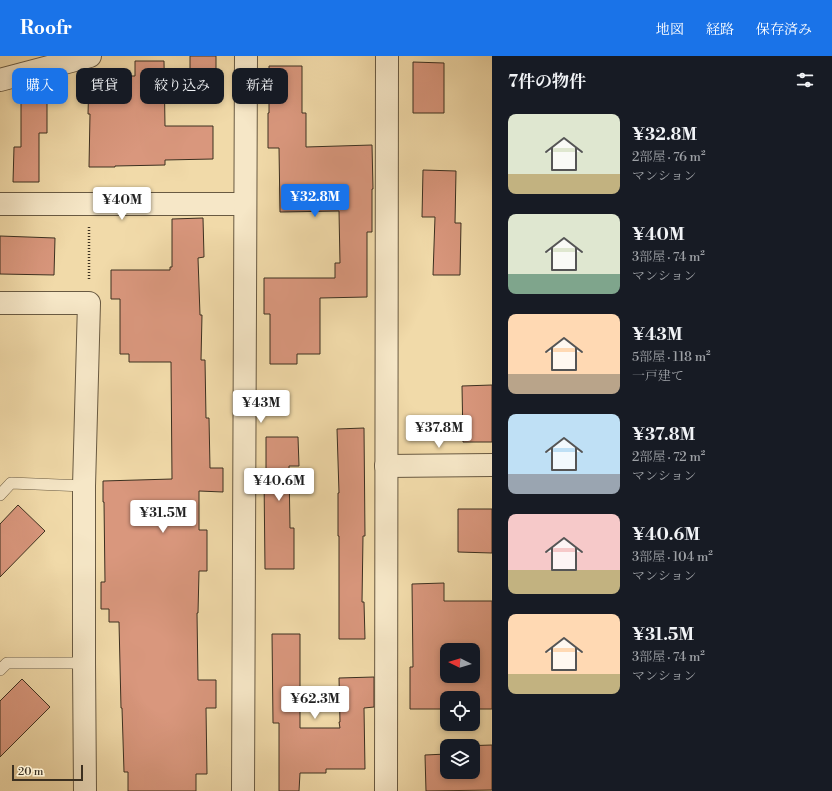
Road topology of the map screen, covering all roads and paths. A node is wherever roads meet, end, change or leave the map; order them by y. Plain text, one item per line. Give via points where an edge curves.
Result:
1 (90, 56) edge
2 (246, 56) edge
3 (387, 56) edge
4 (0, 80) edge
5 (0, 204) edge
6 (89, 204) junction
7 (244, 204) junction
8 (0, 303) edge
9 (89, 303) junction
10 (492, 465) edge
11 (386, 466) junction
12 (84, 486) junction
13 (0, 495) edge
14 (84, 663) junction
15 (0, 670) edge
16 (85, 791) edge
17 (243, 791) edge
18 (386, 791) edge

1 - 4 street
2 - 7 street
3 - 11 street
5 - 6 street
6 - 7 street
6 - 9 path
7 - 17 street
8 - 9 street
9 - 12 street
10 - 11 street
11 - 18 street
12 - 13 lane via 11,483
12 - 14 street
14 - 15 lane via 7,663
14 - 16 street

